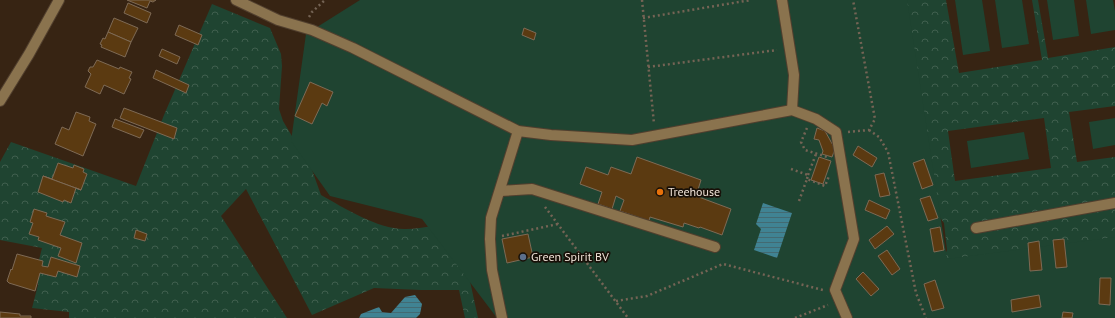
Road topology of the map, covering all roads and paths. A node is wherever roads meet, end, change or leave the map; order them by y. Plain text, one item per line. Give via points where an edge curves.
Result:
1 (59, 0) edge
2 (236, 0) edge
3 (325, 0) edge
4 (642, 0) edge
5 (751, 0) edge
6 (782, 0) edge
7 (853, 0) edge
8 (644, 18) junction
9 (303, 27) junction
10 (790, 48) junction
11 (648, 67) junction
12 (0, 101) edge
13 (792, 110) junction
14 (810, 117) junction
15 (518, 130) junction
16 (869, 130) junction
17 (836, 132) junction
18 (655, 136) junction
19 (816, 154) junction
20 (838, 159) junction
21 (791, 169) dead end
22 (808, 175) junction
23 (806, 179) junction
24 (532, 188) junction
25 (500, 191) junction
26 (799, 201) dead end
27 (1115, 203) edge
28 (558, 224) junction
29 (976, 228) dead end
30 (490, 238) junction
31 (715, 246) dead end
32 (838, 297) junction
33 (616, 301) junction
34 (502, 318) edge
35 (628, 318) edge
36 (795, 318) edge
37 (847, 318) edge
38 (926, 318) edge

1 - 12 street
2 - 9 street via 278,20
3 - 9 path via 312,12
4 - 8 path
5 - 8 path
6 - 10 street
7 - 16 path via 875,119
8 - 11 path
9 - 15 street via 354,48
10 - 11 path
10 - 13 street via 794,75
11 - 18 path
13 - 14 street
13 - 18 street
14 - 17 street
14 - 19 path via 801,142 805,150
15 - 18 street via 551,135 632,140
15 - 25 street
16 - 17 path
16 - 38 path via 879,137 888,152 916,293
17 - 20 street
19 - 20 path
19 - 22 path
20 - 23 path via 825,186
20 - 32 street via 854,239 835,290
21 - 22 path
22 - 23 path
23 - 26 path
24 - 25 street
24 - 28 path
24 - 31 street
25 - 30 street via 491,218
27 - 29 street
28 - 30 path
28 - 33 path
30 - 34 street via 492,270
32 - 33 path via 723,264 647,296
32 - 36 path
32 - 37 street
33 - 35 path

